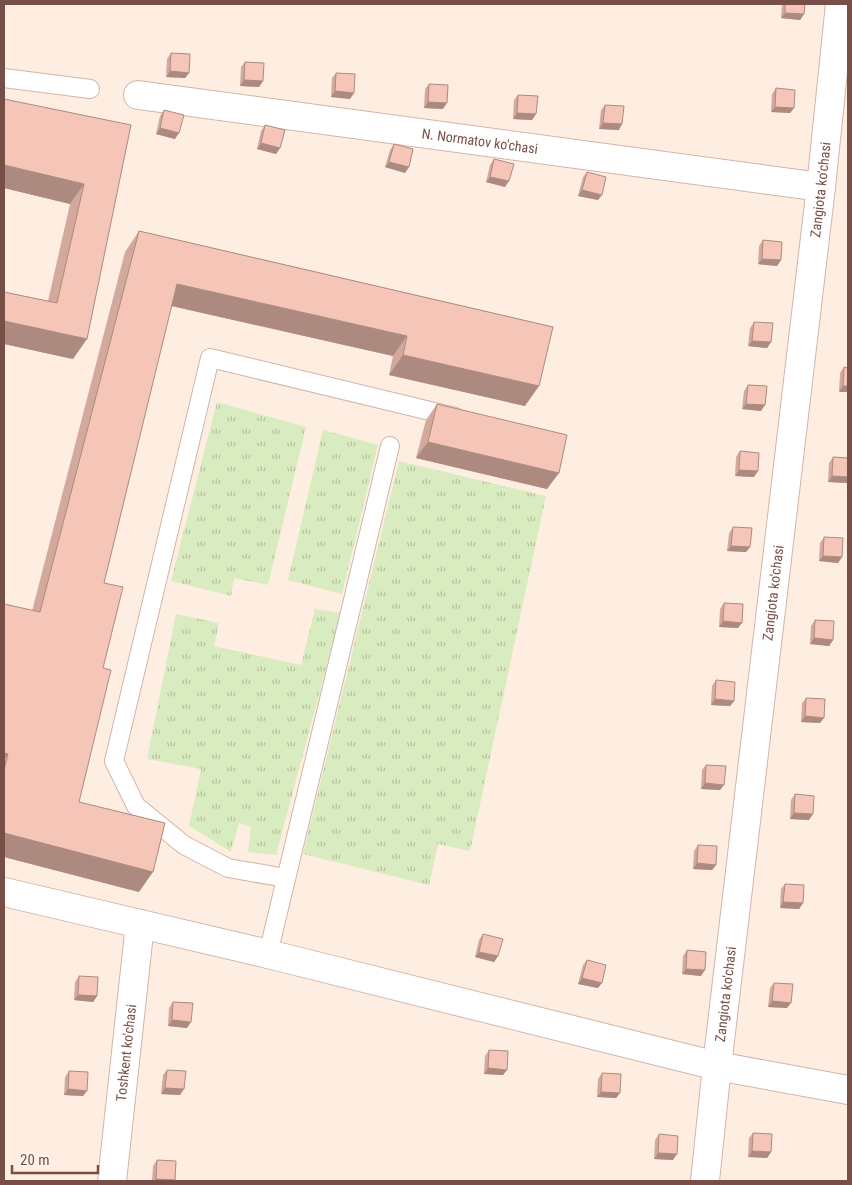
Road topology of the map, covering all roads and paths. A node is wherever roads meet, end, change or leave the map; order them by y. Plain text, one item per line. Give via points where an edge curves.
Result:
1 (840, 4) edge
2 (4, 78) edge
3 (90, 90) dead end
4 (138, 95) dead end
5 (821, 186) junction
6 (472, 420) edge
7 (390, 446) dead end
8 (286, 878) junction
9 (4, 892) edge
10 (140, 924) junction
11 (268, 954) junction
12 (717, 1066) junction
13 (848, 1090) edge
14 (112, 1181) edge
15 (705, 1181) edge

1 - 5 street, Zangiota ko'chasi
2 - 3 lane
4 - 5 street, N. Normatov ko'chasi
5 - 12 street, Zangiota ko'chasi
6 - 8 lane via 210,358 114,761 136,806 184,845 228,868
7 - 8 lane
8 - 11 lane
9 - 10 street
10 - 11 street
10 - 14 street, Toshkent ko'chasi
11 - 12 street
12 - 13 street
12 - 15 street, Zangiota ko'chasi

